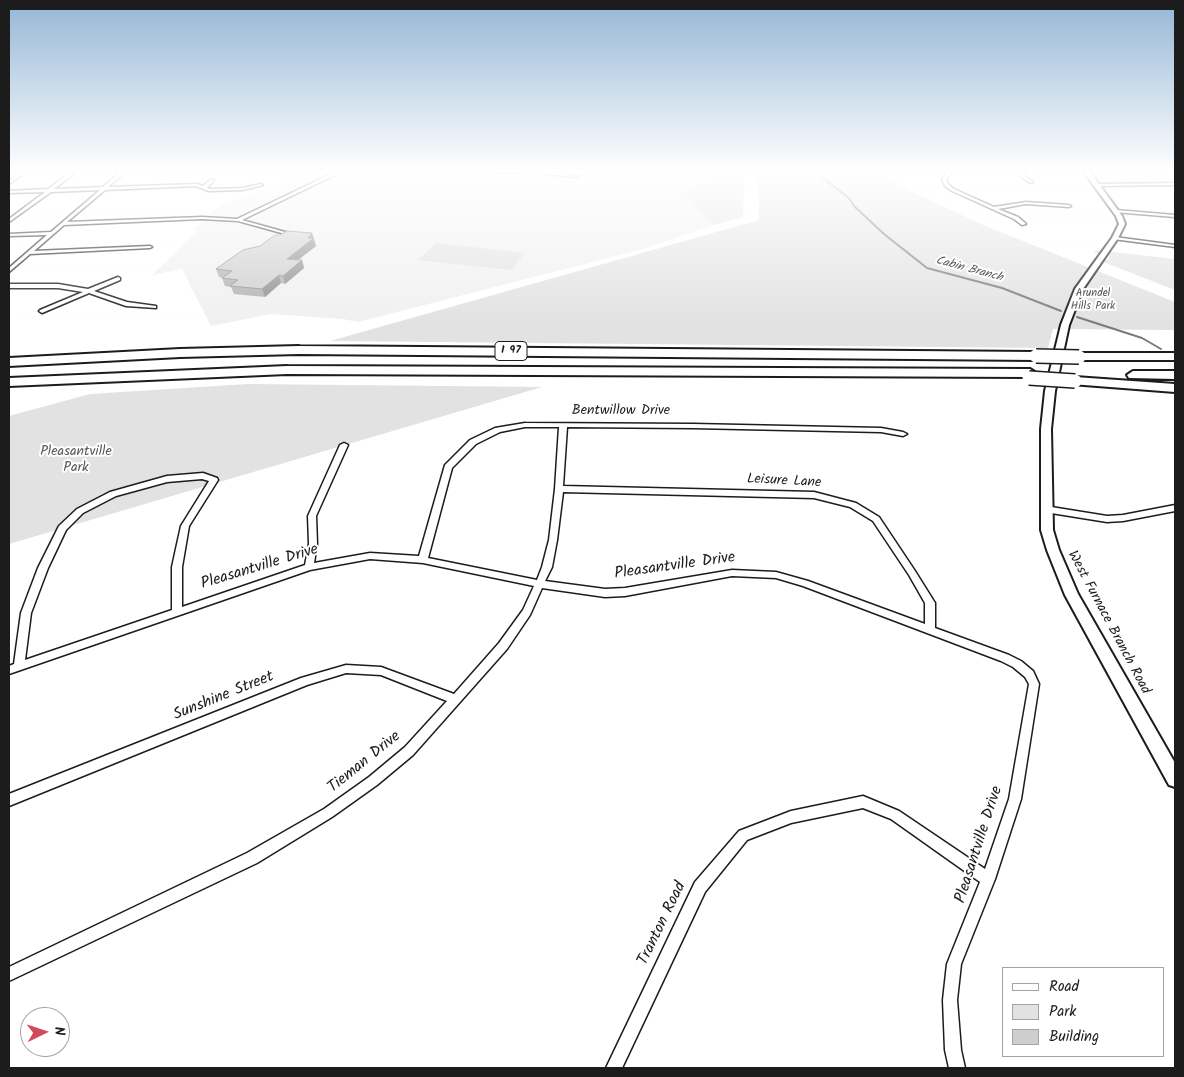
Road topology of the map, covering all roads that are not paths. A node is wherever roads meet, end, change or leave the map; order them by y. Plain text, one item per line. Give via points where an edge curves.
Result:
1 (103, 222) edge
2 (245, 222) edge
3 (1121, 222) edge
4 (63, 224) joint
5 (52, 234) junction
6 (9, 235) edge
7 (304, 237) edge
8 (1115, 238) junction
9 (1175, 246) edge
10 (150, 247) dead end
11 (29, 254) junction
12 (9, 270) edge
13 (118, 279) dead end
14 (9, 286) edge
15 (88, 291) junction
16 (154, 307) dead end
17 (42, 311) dead end
18 (1175, 357) edge
19 (9, 362) edge
20 (1175, 375) edge
21 (1075, 377) junction
22 (9, 382) edge
23 (1175, 388) edge
24 (563, 424) junction
25 (903, 434) dead end
26 (344, 445) dead end
27 (559, 489) junction
28 (1175, 508) edge
29 (1046, 509) junction
30 (423, 560) junction
31 (309, 567) junction
32 (540, 584) junction
33 (177, 611) junction
34 (930, 629) junction
35 (19, 666) junction
36 (9, 670) edge
37 (455, 699) junction
38 (1175, 778) edge
39 (9, 800) edge
40 (988, 880) junction
41 (9, 974) edge
42 (614, 1068) edge
43 (956, 1068) edge

1 - 4 street
2 - 7 street
3 - 8 main road, West Furnace Branch Road
4 - 5 street
5 - 6 street
5 - 11 street
8 - 9 street
8 - 29 main road, West Furnace Branch Road via 1079,289 1065,325 1050,391 1046,429
10 - 11 street
11 - 12 street
13 - 15 street
14 - 15 street via 58,286
15 - 16 street via 126,304
15 - 17 street
18 - 19 highway, I 97, bridge via 299,350
20 - 21 highway
21 - 22 highway, I 97, bridge via 287,370
21 - 23 highway
24 - 25 street, Bentwillow Drive via 881,430
24 - 27 street, Tieman Drive
24 - 30 street, Bentwillow Drive via 498,430 473,442 448,467
26 - 31 street via 312,516 313,544
27 - 32 street, Tieman Drive via 547,567
27 - 34 street, Leisure Lane via 814,495 853,505 876,519 912,573 930,602
28 - 29 street via 1106,519
29 - 38 main road, West Furnace Branch Road via 1052,550 1072,594
30 - 31 street, Pleasantville Drive via 370,556
30 - 32 street, Pleasantville Drive
31 - 33 street, Pleasantville Drive
32 - 34 street, Pleasantville Drive via 605,593 732,573 764,574 805,583
32 - 37 street, Tieman Drive via 527,612 503,646
33 - 35 street, Pleasantville Drive
33 - 35 street via 177,567 184,526 214,480 203,476 168,478 113,494 80,511 62,528 26,613
34 - 40 street, Pleasantville Drive via 1017,664 1034,684 1015,799
35 - 36 street, Pleasantville Drive
37 - 39 street, Sunshine Street via 381,671 346,669 305,681
37 - 41 street, Tieman Drive via 409,751 328,813 252,858
40 - 42 street, Tranton Road via 895,815 863,802 791,817 743,835 700,887
40 - 43 street, Pleasantville Drive via 954,964 950,1000

